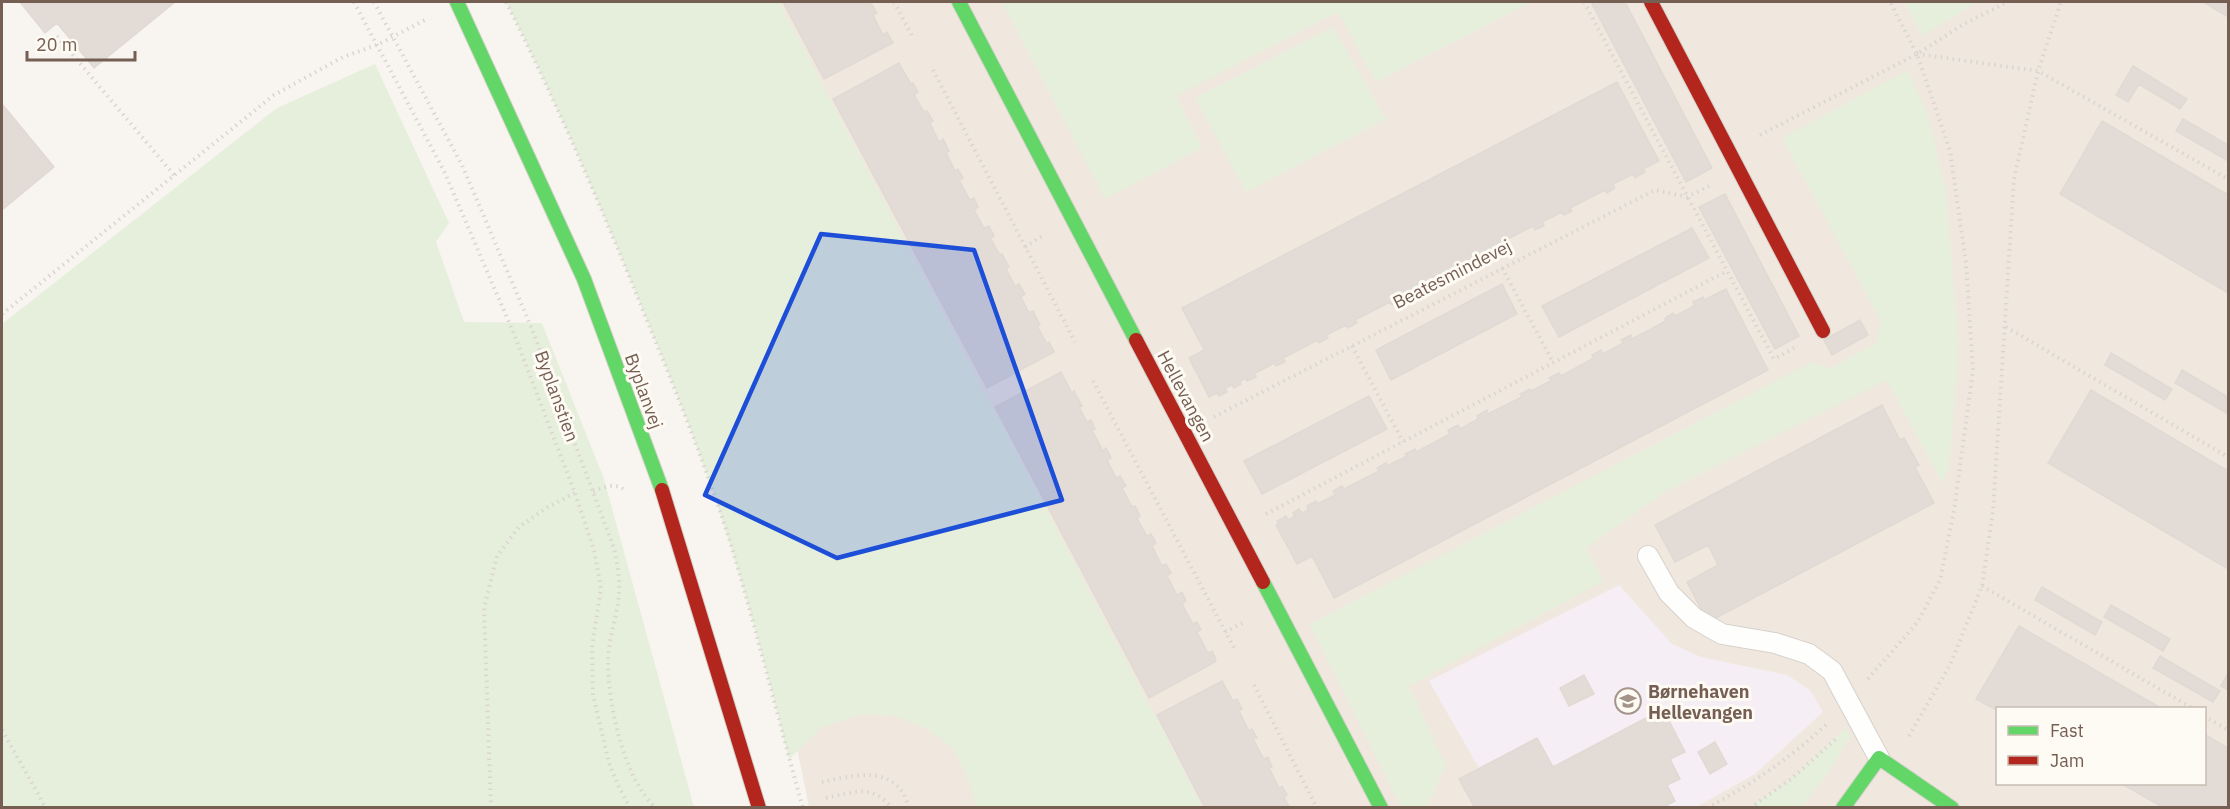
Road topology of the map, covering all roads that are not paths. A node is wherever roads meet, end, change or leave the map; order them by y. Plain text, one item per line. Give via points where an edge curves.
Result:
1 (958, 2) edge
2 (1651, 2) edge
3 (457, 3) edge
4 (1823, 331) road end
5 (1648, 556) dead end
6 (1879, 758) junction
7 (759, 807) edge
8 (1381, 807) edge
9 (1843, 807) edge
10 (1952, 807) edge

1 - 8 street, Hellevangen
2 - 4 street
3 - 7 street, Byplanvej via 584,279 668,507
5 - 6 lane via 1669,593 1694,618 1722,634 1775,643 1809,654 1832,671
6 - 9 street
6 - 10 street

